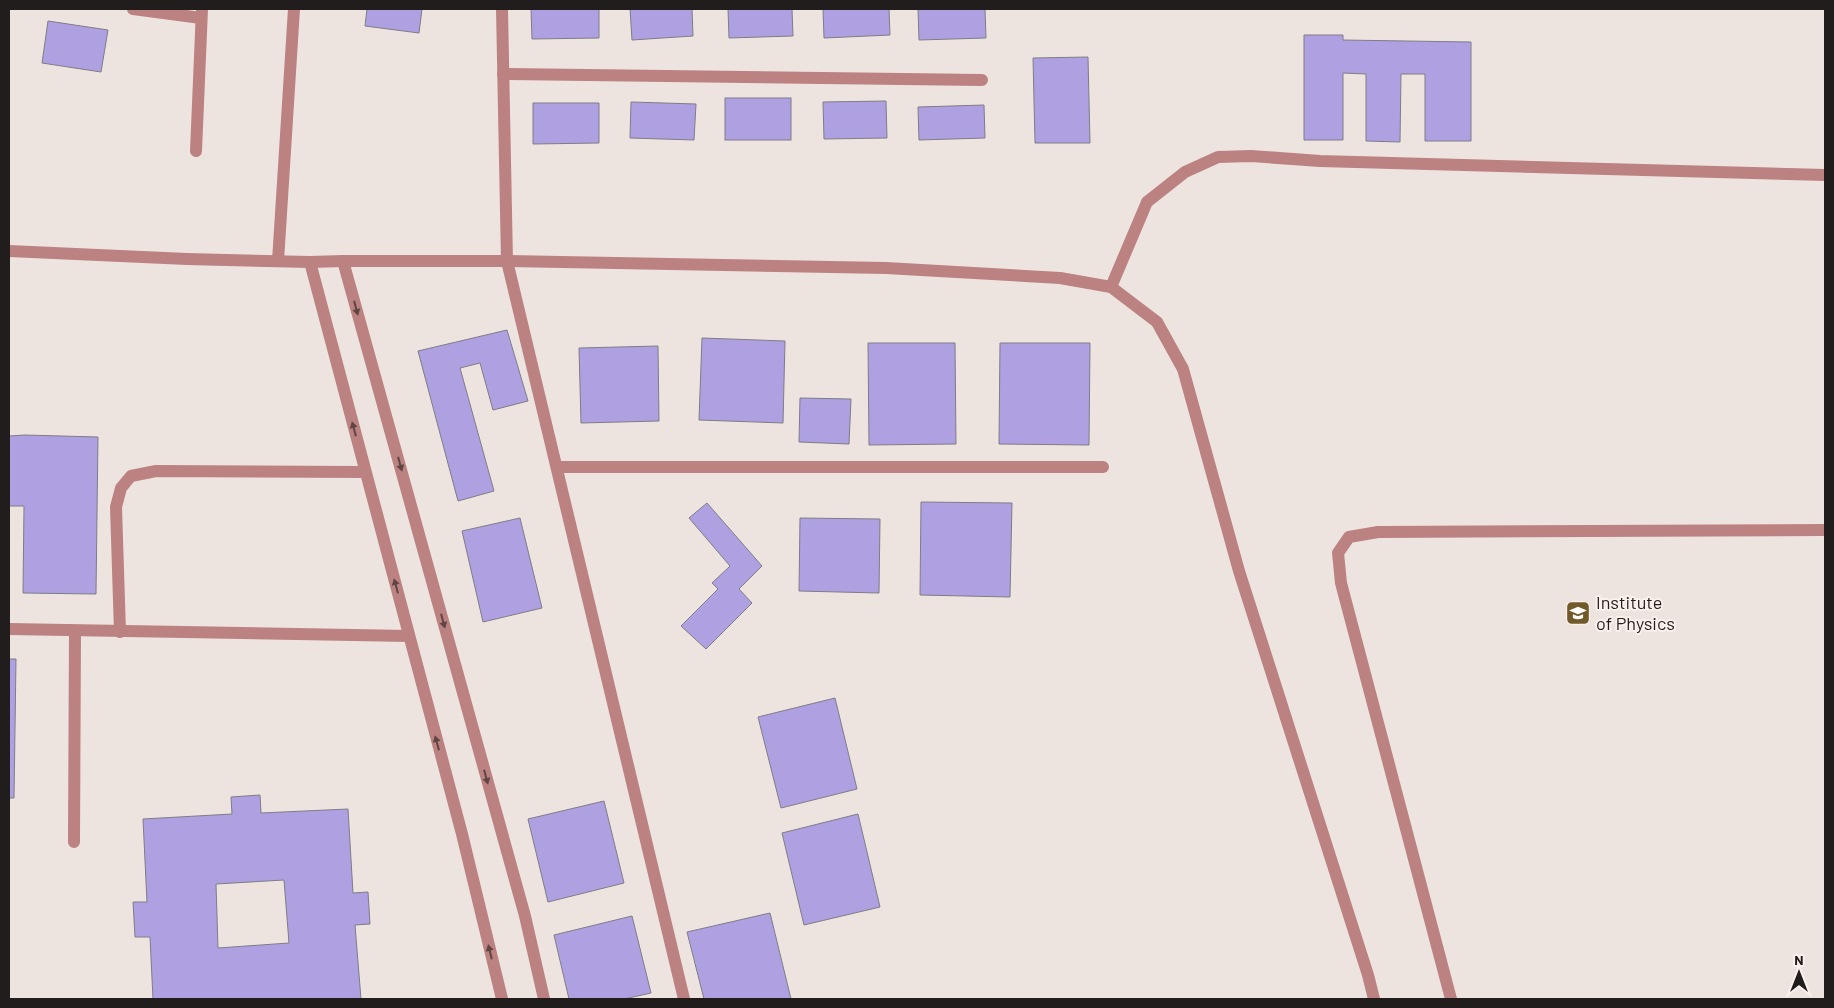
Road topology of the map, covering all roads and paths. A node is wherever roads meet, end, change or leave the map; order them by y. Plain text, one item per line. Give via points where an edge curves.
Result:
1 (133, 9) edge
2 (294, 9) edge
3 (502, 9) edge
4 (202, 13) edge
5 (503, 74) junction
6 (982, 80) dead end
7 (196, 151) dead end
8 (1825, 175) edge
9 (9, 251) edge
10 (278, 261) junction
11 (343, 261) junction
12 (507, 261) junction
13 (310, 262) junction
14 (1111, 287) junction
15 (557, 467) junction
16 (1103, 468) dead end
17 (365, 472) junction
18 (1825, 530) edge
19 (9, 629) edge
20 (75, 631) junction
21 (120, 632) junction
22 (409, 636) junction
23 (74, 842) dead end
24 (502, 999) edge
25 (544, 999) edge
26 (684, 999) edge
27 (1374, 999) edge
28 (1452, 999) edge

1 - 4 street
2 - 10 street
3 - 5 street
4 - 7 street
5 - 6 street
5 - 12 street
8 - 14 street via 1218,157 1185,172 1147,202
9 - 10 street
10 - 13 street
11 - 12 street
11 - 13 street
11 -> 25 street via 524,916
12 - 14 street via 886,268 1060,278
12 - 15 street
17 -> 13 street
14 - 27 street via 1157,322 1183,369 1239,571
15 - 16 street
15 - 26 street
17 - 21 street via 156,471 131,476 121,488 116,507
22 -> 17 street
18 - 28 street via 1378,532 1349,537 1338,553 1341,583
19 - 20 street
20 - 21 street
20 - 23 street
21 - 22 street
24 -> 22 street

